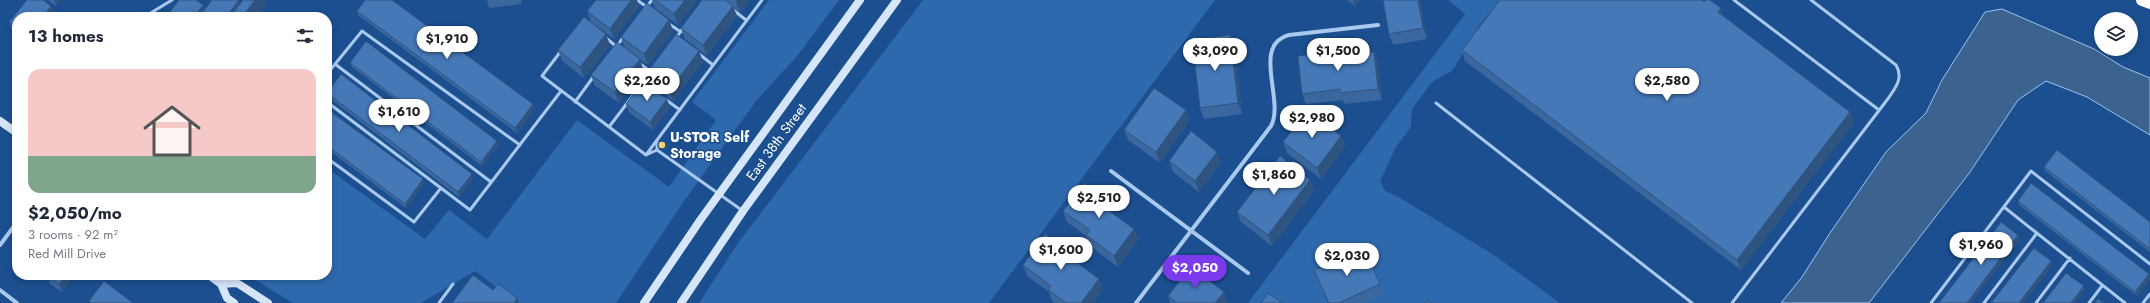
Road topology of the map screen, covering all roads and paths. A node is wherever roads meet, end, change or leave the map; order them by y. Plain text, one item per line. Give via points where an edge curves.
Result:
1 (172, 0) edge
2 (637, 0) edge
3 (652, 0) edge
4 (762, 0) edge
5 (860, 0) edge
6 (897, 0) edge
7 (1734, 0) edge
8 (1811, 0) edge
9 (2142, 0) edge
10 (2150, 3) edge
11 (646, 7) junction
12 (730, 8) edge
13 (652, 11) edge
14 (152, 12) edge
15 (642, 12) edge
16 (664, 19) edge
17 (746, 20) junction
18 (1378, 25) dead end
19 (685, 27) edge
20 (681, 32) junction
21 (600, 34) edge
22 (625, 35) edge
23 (676, 38) junction
24 (682, 42) edge
25 (672, 44) edge
26 (565, 46) edge
27 (617, 46) junction
28 (622, 50) edge
29 (695, 51) edge
30 (612, 52) edge
31 (634, 59) edge
32 (335, 64) junction
33 (713, 65) junction
34 (655, 66) edge
35 (332, 68) edge
36 (598, 71) edge
37 (651, 72) junction
38 (642, 83) junction
39 (648, 87) edge
40 (561, 91) junction
41 (661, 96) edge
42 (575, 102) junction
43 (1436, 103) dead end
44 (332, 106) edge
45 (680, 110) junction
46 (1879, 110) junction
47 (0, 121) edge
48 (609, 127) junction
49 (12, 129) edge
50 (657, 140) junction
51 (520, 145) junction
52 (657, 150) junction
53 (646, 154) junction
54 (332, 162) edge
55 (1111, 171) dead end
56 (491, 182) junction
57 (441, 188) junction
58 (718, 194) junction
59 (2004, 207) junction
60 (742, 211) junction
61 (12, 229) edge
62 (1191, 230) junction
63 (2037, 233) junction
64 (0, 245) edge
65 (2070, 258) junction
66 (2150, 264) edge
67 (1248, 273) dead end
68 (216, 280) edge
69 (221, 284) junction
70 (453, 284) dead end
71 (2102, 286) junction
72 (0, 290) edge
73 (2150, 294) edge
74 (17, 303) edge
75 (234, 303) edge
76 (268, 303) edge
77 (439, 303) edge
78 (644, 303) edge
79 (681, 303) edge
80 (1136, 303) edge
81 (1692, 303) edge
82 (1732, 303) edge
83 (1931, 303) edge
84 (1984, 303) edge
85 (2036, 303) edge
86 (2090, 303) edge
87 (2124, 303) edge
88 (2143, 303) edge

1 - 14 lane
2 - 11 lane
3 - 11 lane
4 - 17 lane
5 - 58 main road, East 38th Street
6 - 60 main road, East 38th Street
7 - 46 lane
8 - 46 lane via 1896,65 1899,70 1897,86
9 - 10 highway
11 - 13 lane
11 - 15 lane
12 - 17 lane
16 - 20 lane
17 - 33 lane
18 - 62 street via 1288,35 1281,37 1274,44 1269,54 1276,112 1274,120
19 - 20 lane
20 - 23 lane
21 - 27 lane
22 - 27 lane
23 - 24 lane
23 - 25 lane
26 - 40 lane via 542,76
27 - 28 lane
27 - 30 lane
29 - 33 lane
31 - 37 lane
32 - 35 lane
32 - 51 lane via 362,30
32 - 56 lane
33 - 45 lane
34 - 37 lane
36 - 42 lane
37 - 38 lane
38 - 39 lane
38 - 48 lane
40 - 42 lane
40 - 51 lane
41 - 45 lane
42 - 48 lane
43 - 81 lane
44 - 57 lane
45 - 50 lane
46 - 82 lane
47 - 49 main road
48 - 53 lane
50 - 52 lane
50 - 53 lane
51 - 56 lane
52 - 53 lane
52 - 58 lane
54 - 57 lane via 414,222
55 - 62 street
56 - 57 lane via 470,210
58 - 60 lane
58 - 78 main road, East 38th Street
59 - 63 lane
59 - 66 lane via 2031,171
59 - 83 lane
60 - 79 main road, East 38th Street
61 - 64 street
62 - 67 street
62 - 80 street
63 - 65 lane
63 - 84 lane
65 - 71 lane
65 - 85 lane
68 - 69 main road
69 - 75 main road via 227,298
69 - 76 main road via 238,284
70 - 77 lane
71 - 86 lane
71 - 87 lane
72 - 74 street
73 - 88 lane

